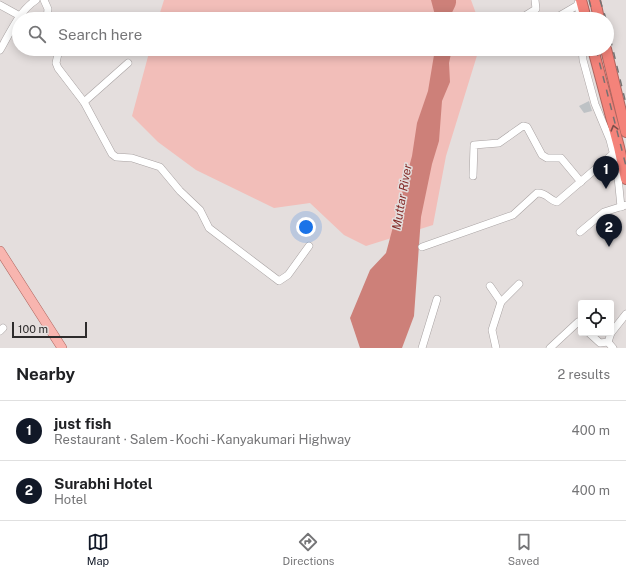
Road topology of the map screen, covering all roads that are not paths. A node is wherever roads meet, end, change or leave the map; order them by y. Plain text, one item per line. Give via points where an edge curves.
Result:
1 (36, 0) edge
2 (44, 0) edge
3 (535, 0) edge
4 (595, 0) edge
5 (579, 2) edge
6 (0, 5) edge
7 (13, 12) edge
8 (23, 12) edge
9 (48, 12) edge
10 (531, 12) edge
11 (564, 12) edge
12 (580, 12) edge
13 (583, 12) edge
14 (598, 12) edge
15 (12, 30) edge
16 (0, 50) edge
17 (57, 56) edge
18 (583, 56) edge
19 (596, 56) edge
20 (608, 56) edge
21 (128, 63) dead end
22 (84, 102) junction
23 (626, 132) edge
24 (613, 154) junction
25 (473, 176) dead end
26 (626, 179) edge
27 (581, 182) junction
28 (623, 206) edge
29 (580, 232) dead end
30 (310, 246) dead end
31 (422, 247) dead end
32 (0, 251) edge
33 (518, 284) dead end
34 (490, 286) dead end
35 (437, 299) dead end
36 (501, 302) junction
37 (626, 314) edge
38 (578, 322) edge
39 (614, 329) edge
40 (592, 336) edge
41 (610, 336) edge
42 (608, 342) junction
43 (62, 348) edge
44 (422, 348) edge
45 (496, 348) edge
46 (550, 348) edge
47 (613, 348) edge

1 - 8 street
2 - 9 street
3 - 10 street via 536,9
4 - 14 highway
5 - 11 street
5 - 12 street
5 - 13 highway
6 - 7 street
15 - 16 street
17 - 22 street via 58,68
18 - 24 street via 595,104
26 -> 19 highway
20 - 23 highway
21 - 22 street
22 - 30 street via 112,154 160,167 200,210 210,228 279,281 288,275
24 - 27 street
24 - 28 street
25 - 27 street via 474,145 499,143 523,126 527,127 542,155 547,158 561,158
27 - 31 street via 557,202 545,194 537,193 513,215
28 - 29 street via 604,212
32 - 43 main road
33 - 36 street
34 - 36 street
35 - 44 street
36 - 45 street via 492,330
37 - 39 street
38 - 46 street
40 - 42 street via 600,343
41 - 42 street
42 - 47 street

